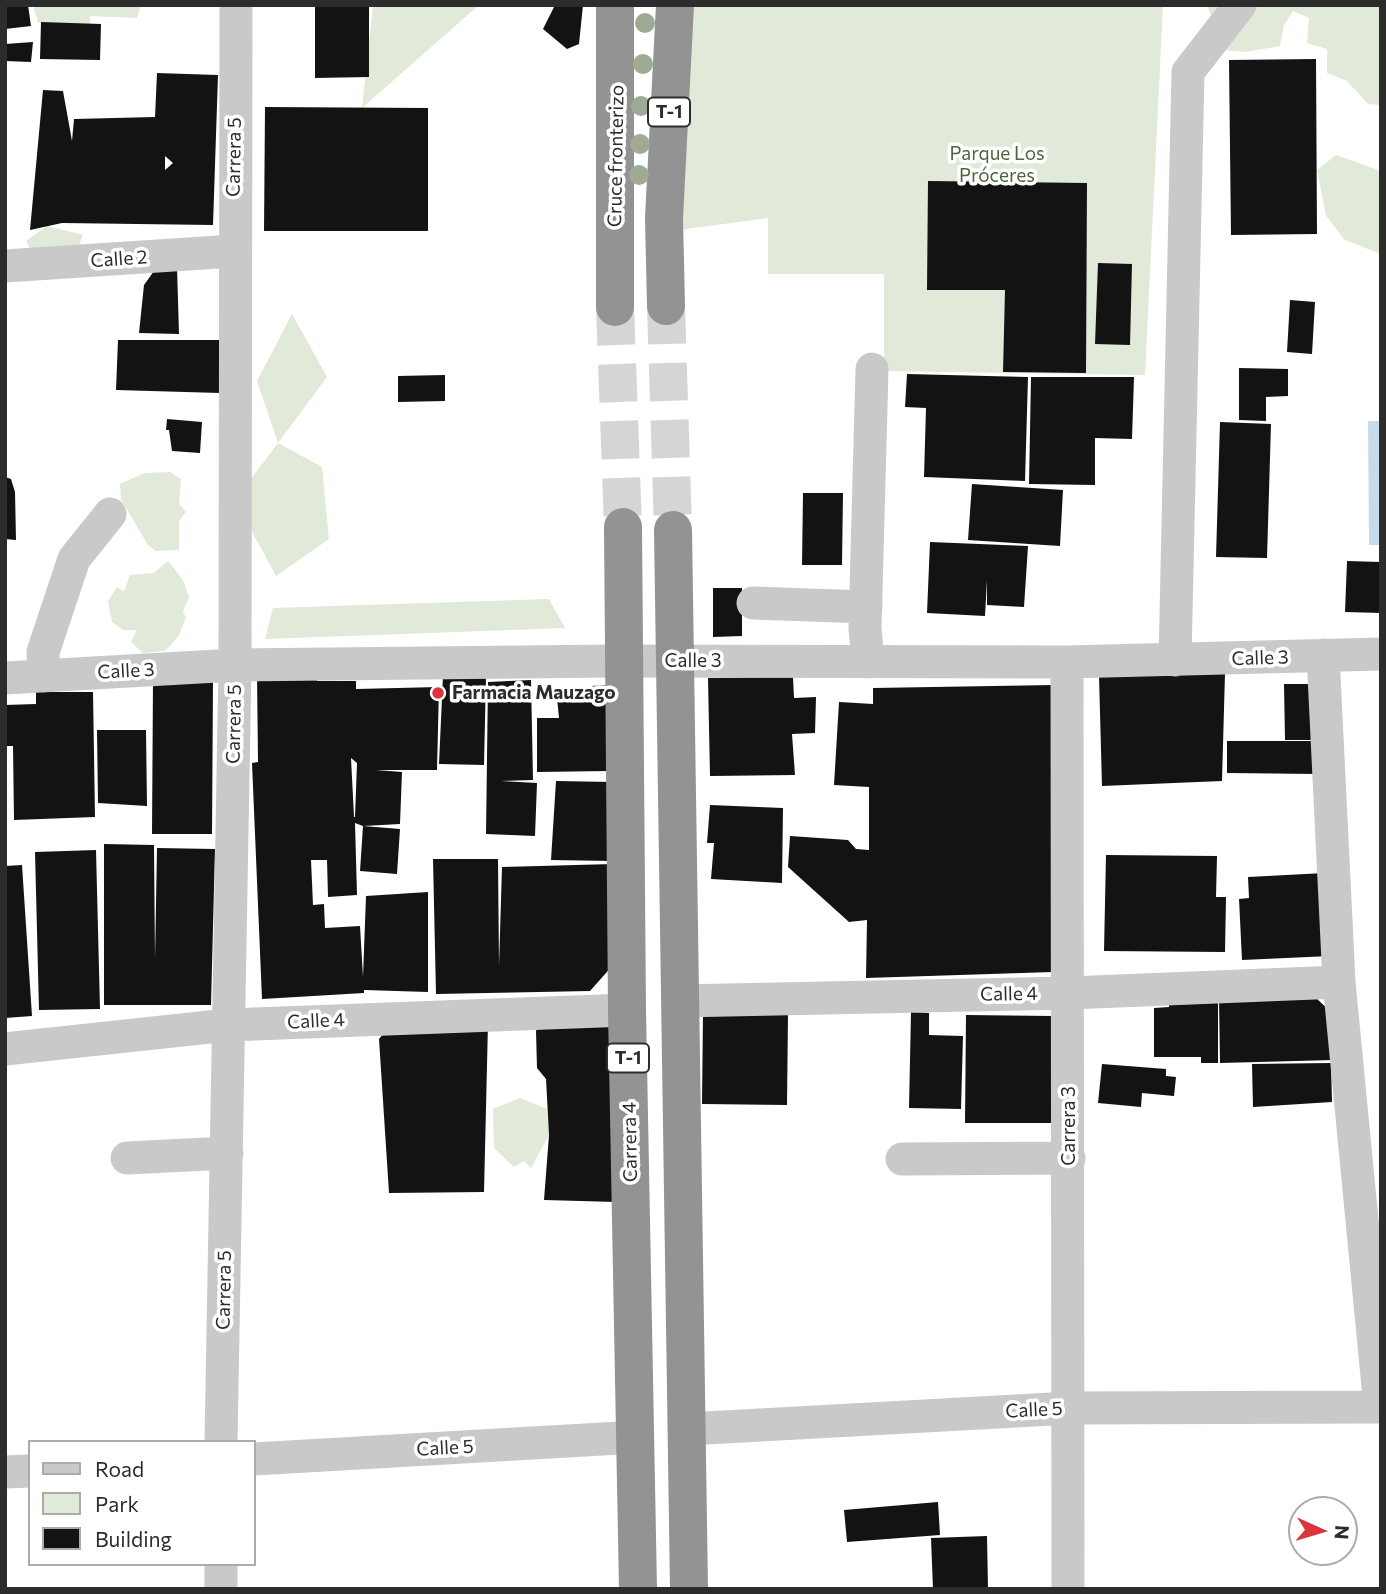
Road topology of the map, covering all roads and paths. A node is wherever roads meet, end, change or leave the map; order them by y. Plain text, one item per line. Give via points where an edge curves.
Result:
1 (236, 5) edge
2 (615, 5) edge
3 (675, 5) edge
4 (1240, 5) edge
5 (234, 251) junction
6 (5, 266) edge
7 (666, 306) tunnel mouth
8 (615, 307) tunnel mouth
9 (872, 369) dead end
10 (110, 514) dead end
11 (622, 527) tunnel mouth
12 (673, 530) tunnel mouth
13 (753, 603) dead end
14 (866, 607) junction
15 (1381, 654) edge
16 (1323, 655) junction
17 (1175, 660) junction
18 (625, 661) junction
19 (674, 662) junction
20 (867, 662) junction
21 (1067, 662) junction
22 (235, 665) junction
23 (44, 676) junction
24 (5, 678) edge
25 (1339, 982) junction
26 (1069, 993) junction
27 (679, 1001) junction
28 (627, 1010) junction
29 (228, 1025) junction
30 (5, 1049) edge
31 (227, 1153) junction
32 (127, 1158) dead end
33 (1069, 1158) junction
34 (902, 1159) dead end
35 (1372, 1230) edge
36 (1380, 1407) edge
37 (1070, 1408) junction
38 (688, 1429) junction
39 (637, 1437) junction
40 (220, 1440) edge
41 (256, 1459) edge
42 (28, 1471) edge
43 (5, 1472) edge
44 (221, 1566) edge
45 (221, 1589) edge
46 (638, 1589) edge
47 (689, 1589) edge
48 (1068, 1589) edge

1 - 5 street, Carrera 5
2 - 8 highway, Cruce fronterizo
3 - 7 highway, T-1 via 664,218
4 - 17 street via 1188,72
5 - 6 street, Calle 2
5 - 22 street, Carrera 5
9 - 14 street
10 - 23 street via 74,559 43,652
11 - 18 highway, Carrera 4 / T-1
12 - 19 highway
13 - 14 street
14 - 20 street
15 - 16 street, Calle 3
16 - 17 street, Calle 3
16 - 25 street
17 - 21 street, Calle 3
18 - 19 street, Calle 3
18 - 22 street, Calle 3
18 - 28 highway, Carrera 4 / T-1
19 - 20 street, Calle 3
19 - 27 highway
20 - 21 street, Calle 3
21 - 26 street, Carrera 3
22 - 23 street, Calle 3
22 - 29 street, Carrera 5
23 - 24 street, Calle 3
25 - 26 street, Calle 4
25 - 35 street
26 - 27 street, Calle 4
26 - 33 street, Carrera 3
27 - 38 highway
28 - 29 street, Calle 4
28 - 39 highway, Carrera 4 / T-1
29 - 30 street, Calle 4
29 - 31 street, Carrera 5
31 - 32 street
31 - 40 street, Carrera 5
33 - 34 street
33 - 37 street, Carrera 3
35 - 36 street
36 - 37 street, Calle 5
37 - 38 street, Calle 5
37 - 48 street, Carrera 3
38 - 47 highway
39 - 41 street, Calle 5
39 - 46 highway, Carrera 4 / T-1
42 - 43 street
44 - 45 street

